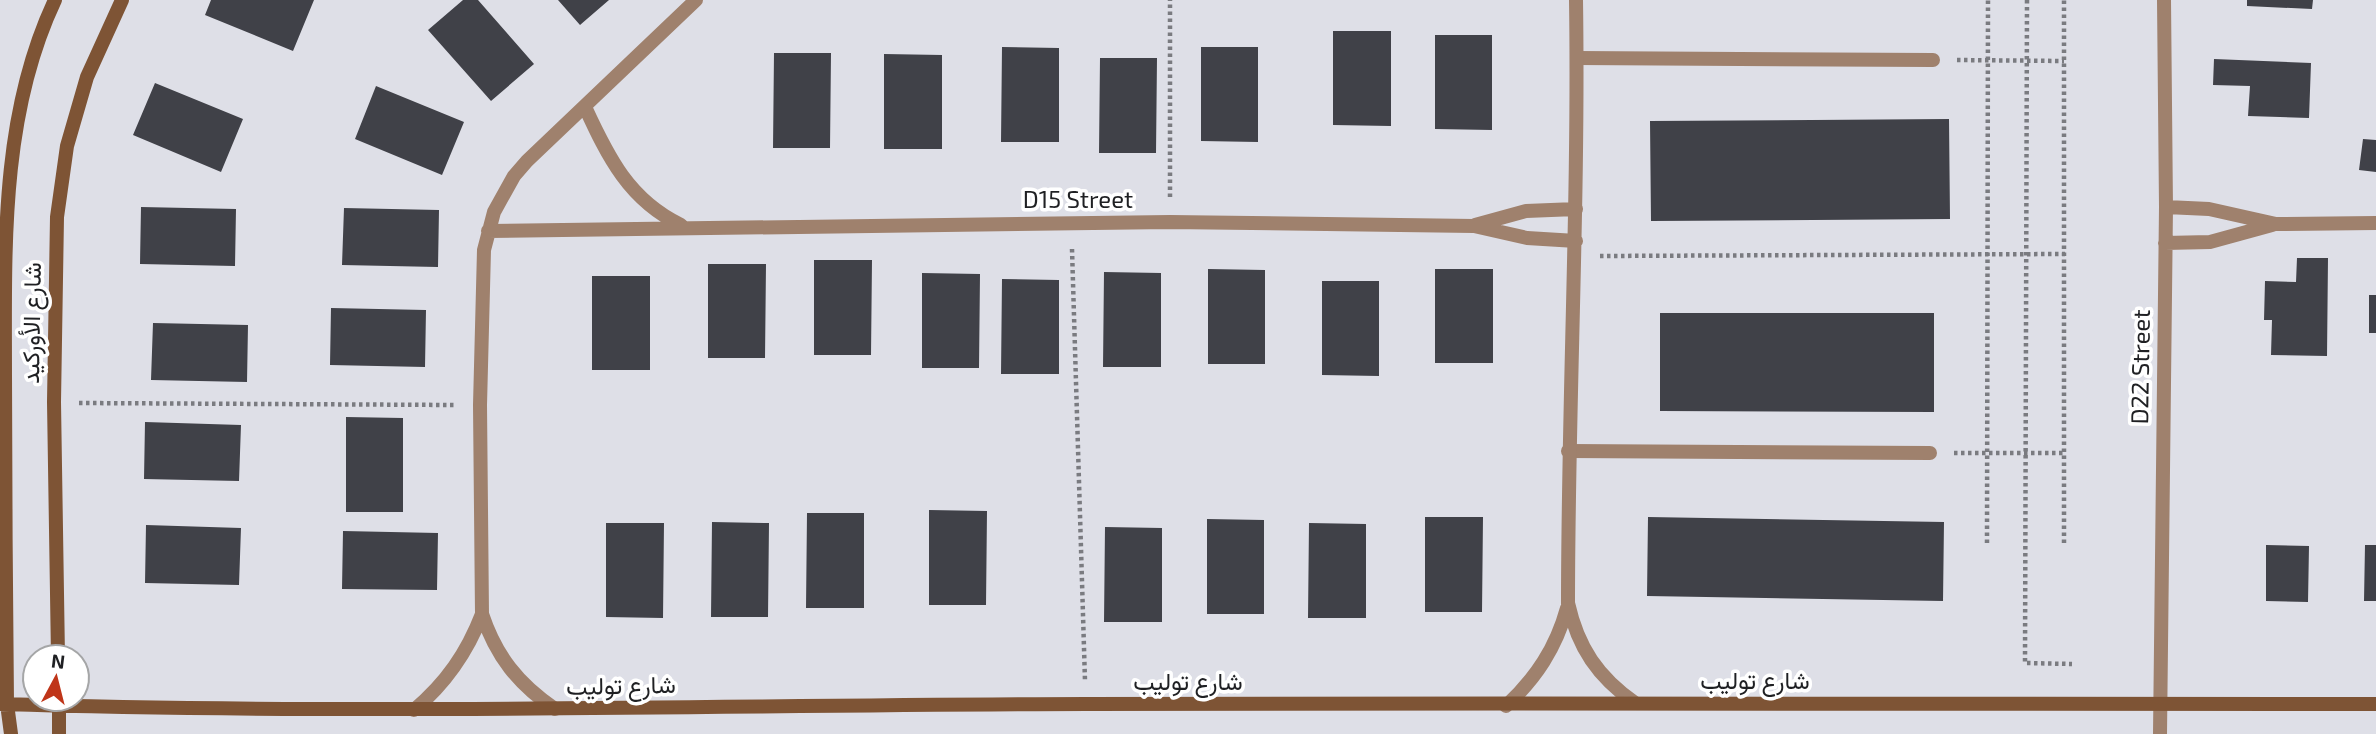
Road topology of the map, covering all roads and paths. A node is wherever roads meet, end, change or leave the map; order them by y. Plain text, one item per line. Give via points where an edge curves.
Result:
1 (55, 0) edge
2 (122, 0) edge
3 (696, 0) edge
4 (1170, 0) edge
5 (1576, 0) edge
6 (1988, 0) edge
7 (2027, 0) edge
8 (2064, 0) edge
9 (2164, 0) edge
10 (1577, 58) junction
11 (1933, 60) joint
12 (1988, 60) junction
13 (2026, 61) junction
14 (2064, 61) junction
15 (585, 107) junction
16 (2166, 207) junction
17 (1576, 209) junction
18 (1170, 222) junction
19 (1072, 223) junction
20 (2376, 223) edge
21 (2276, 224) junction
22 (682, 226) junction
23 (1474, 226) junction
24 (488, 231) junction
25 (1576, 241) junction
26 (2165, 243) junction
27 (1988, 254) junction
28 (2026, 254) junction
29 (2065, 254) junction
30 (1575, 256) junction
31 (54, 402) junction
32 (480, 405) junction
33 (3, 448) edge
34 (1568, 451) junction
35 (1930, 453) joint
36 (1988, 453) junction
37 (2026, 453) junction
38 (2065, 453) junction
39 (1987, 543) dead end
40 (2064, 543) dead end
41 (1568, 604) junction
42 (482, 614) junction
43 (58, 643) edge
44 (2072, 664) dead end
45 (91, 703) edge
46 (1634, 703) junction
47 (4, 704) edge
48 (1085, 704) junction
49 (2160, 704) junction
50 (2376, 704) edge
51 (1506, 706) junction
52 (555, 709) junction
53 (414, 710) junction
54 (59, 713) edge
55 (11, 734) edge
56 (59, 734) edge
57 (2160, 734) edge

1 - 33 street, شارع الأوركيد via 31,60 8,173
2 - 31 street, شارع الأوركيد via 87,77 67,146 57,217
3 - 15 street
4 - 18 path
5 - 10 street
6 - 12 path
7 - 13 path
8 - 14 path
9 - 16 street, D22 Street
10 - 11 street
10 - 17 street
11 - 12 path
12 - 13 path
12 - 27 path
13 - 14 path
13 - 28 path
14 - 29 path
15 - 22 street via 619,174 658,214
15 - 24 street via 514,176
16 - 21 street via 2209,209
16 - 26 street, D22 Street
17 - 23 street, D15 Street via 1527,211
17 - 25 street
18 - 19 street, D15 Street
18 - 23 street, D15 Street
19 - 22 street, D15 Street
19 - 48 path
20 - 21 street
21 - 26 street via 2220,240
22 - 24 street, D15 Street
23 - 25 street, D15 Street via 1527,238
24 - 32 street via 482,269
25 - 30 street
26 - 49 street, D22 Street
27 - 28 path
27 - 30 path
27 - 36 path
28 - 29 path
28 - 37 path
29 - 38 path
30 - 34 street
31 - 32 path
31 - 43 street, شارع الأوركيد
32 - 42 street
33 - 47 street, شارع الأوركيد
34 - 35 street
34 - 41 street
35 - 36 path
36 - 37 path
36 - 39 path
37 - 38 path
37 - 44 path via 2025,663
38 - 40 path
41 - 46 street via 1583,651 1597,671
41 - 51 street via 1562,627 1539,670
42 - 52 street via 509,669
42 - 53 street via 463,657
45 - 53 street, شارع توليب
46 - 49 street, شارع توليب
46 - 51 street, شارع توليب
47 - 55 street, شارع الأوركيد
48 - 51 street, شارع توليب
48 - 52 street, شارع توليب
49 - 50 street, شارع توليب
49 - 57 street, D22 Street
52 - 53 street, شارع توليب
54 - 56 street

